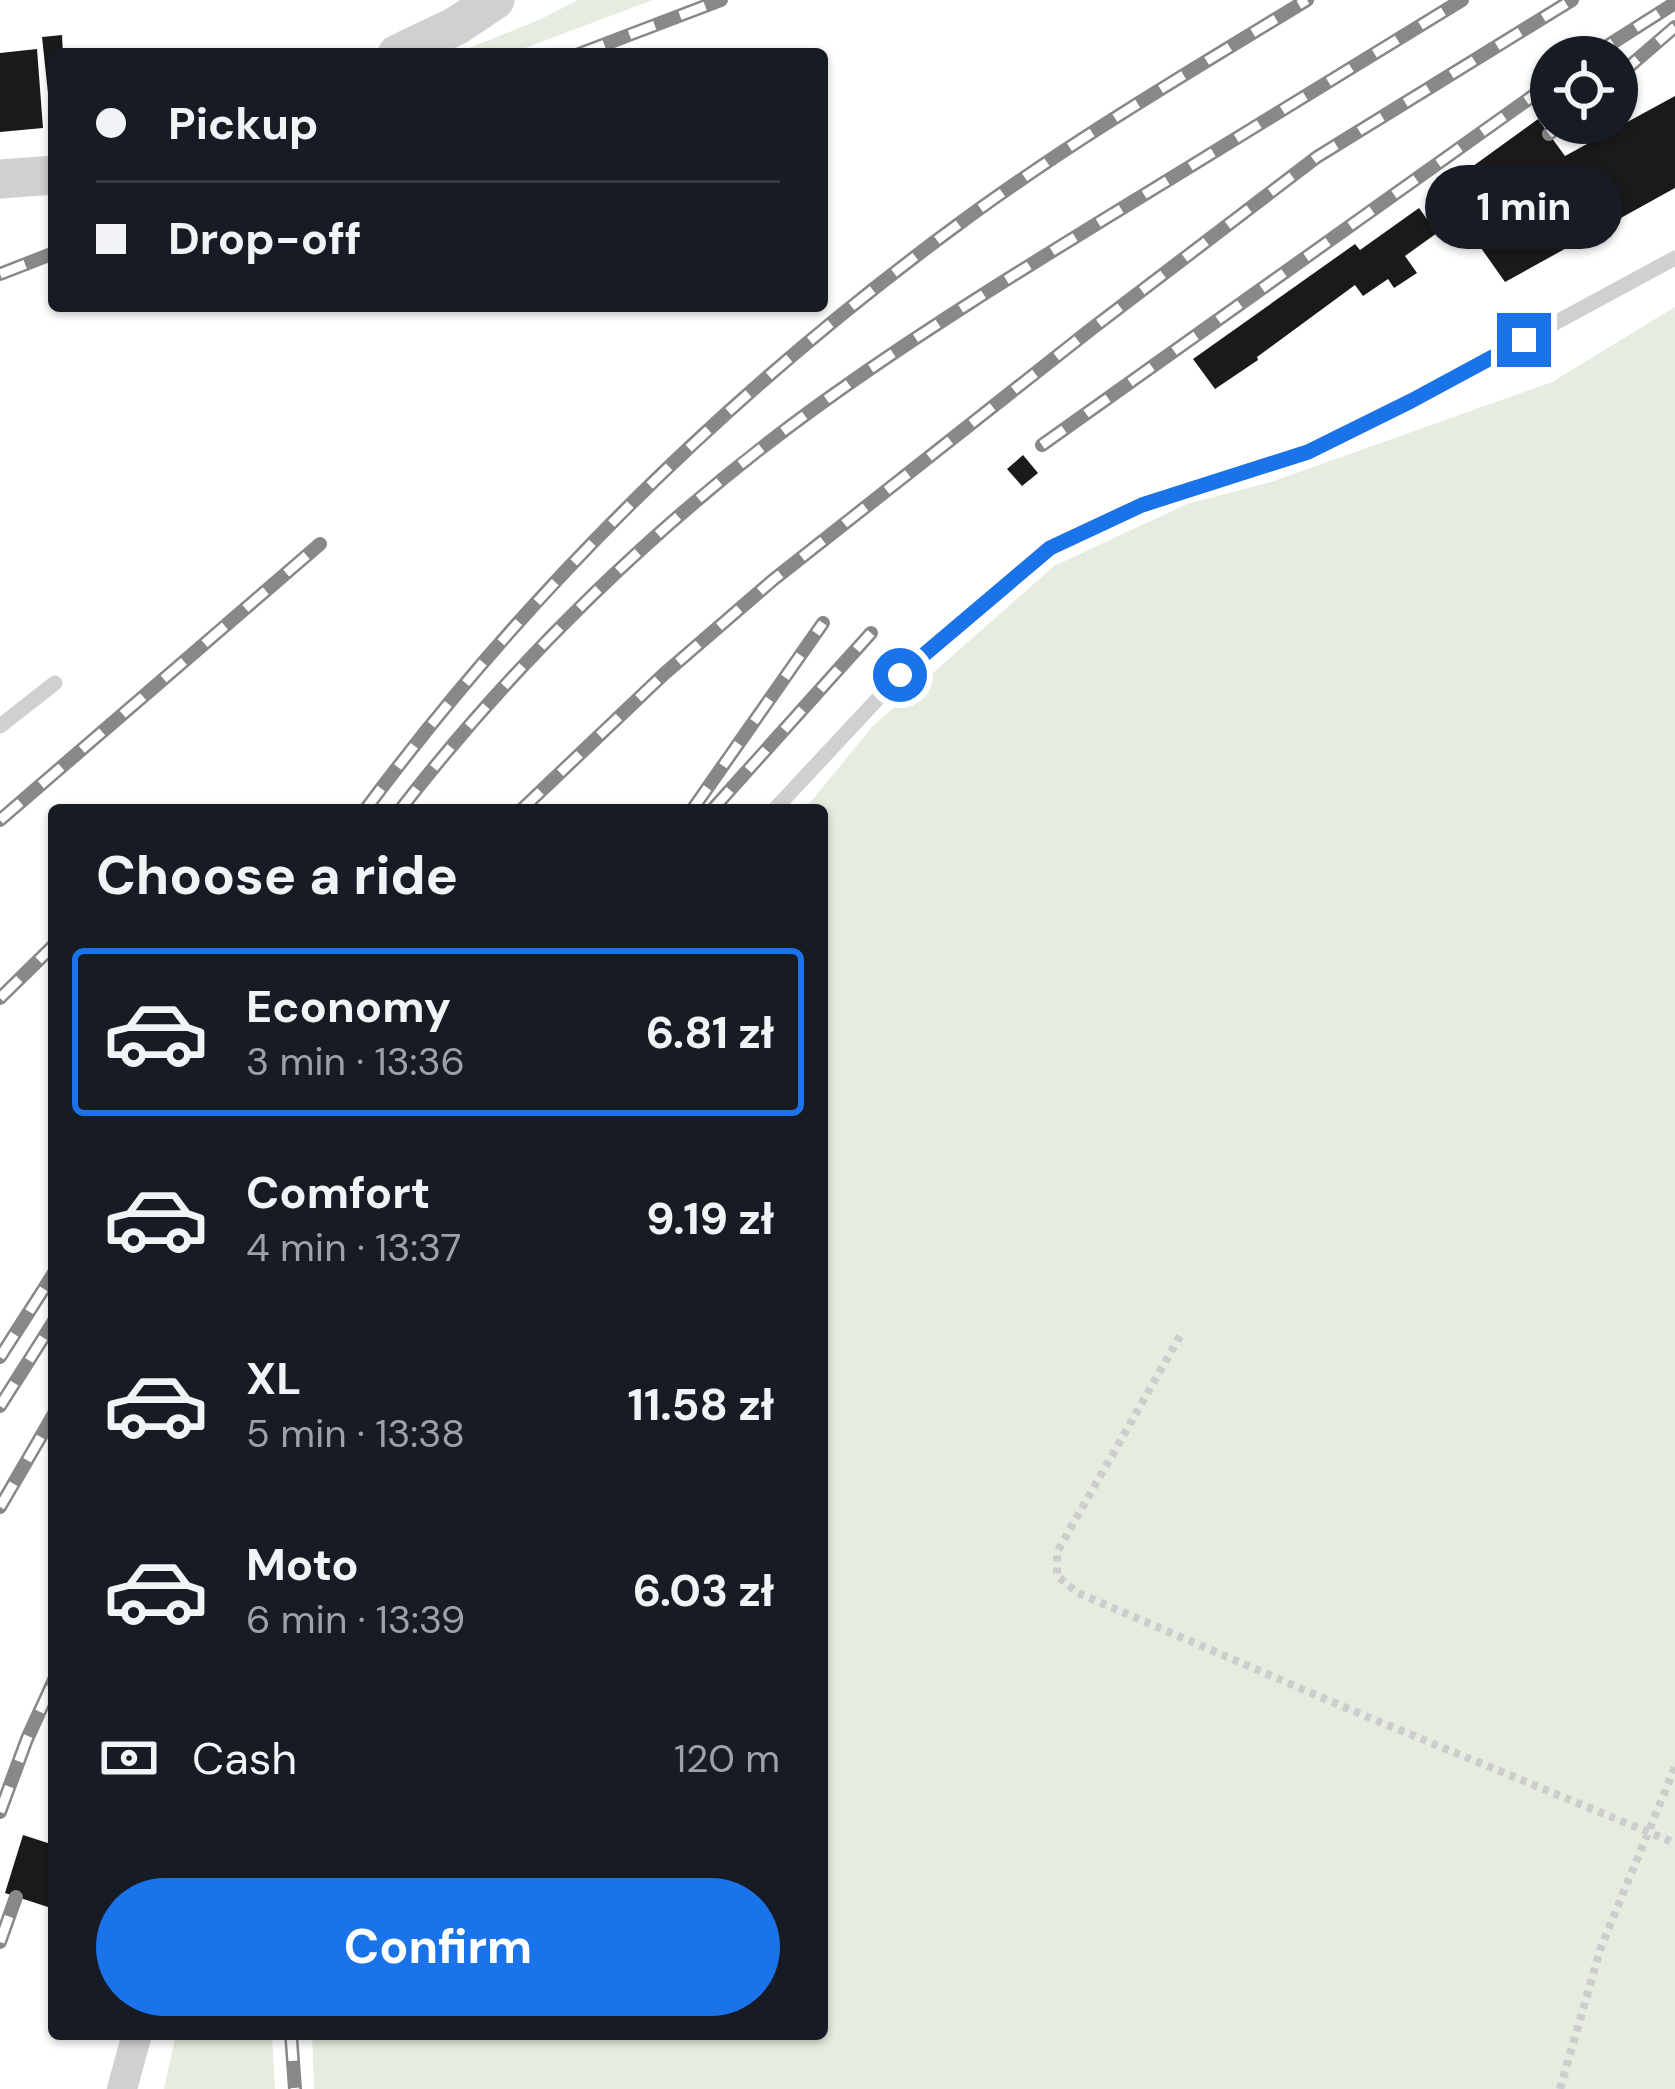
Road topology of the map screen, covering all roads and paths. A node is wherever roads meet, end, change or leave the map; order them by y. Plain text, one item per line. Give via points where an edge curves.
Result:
1 (495, 0) edge
2 (410, 48) edge
3 (48, 175) edge
4 (0, 179) edge
5 (1675, 258) edge
6 (55, 683) dead end
7 (0, 726) edge
8 (780, 804) edge
9 (1180, 1336) dead end
10 (1675, 1767) edge
11 (1648, 1833) junction
12 (1675, 1843) edge
13 (135, 2040) edge
14 (122, 2089) edge
15 (1560, 2089) edge

1 - 2 street
3 - 4 street
5 - 8 lane via 1308,452 1142,505 1050,548 900,675
6 - 7 lane
9 - 11 path via 1057,1552 1058,1576 1078,1593
10 - 11 path
11 - 12 path
11 - 15 path via 1601,1947
13 - 14 street

